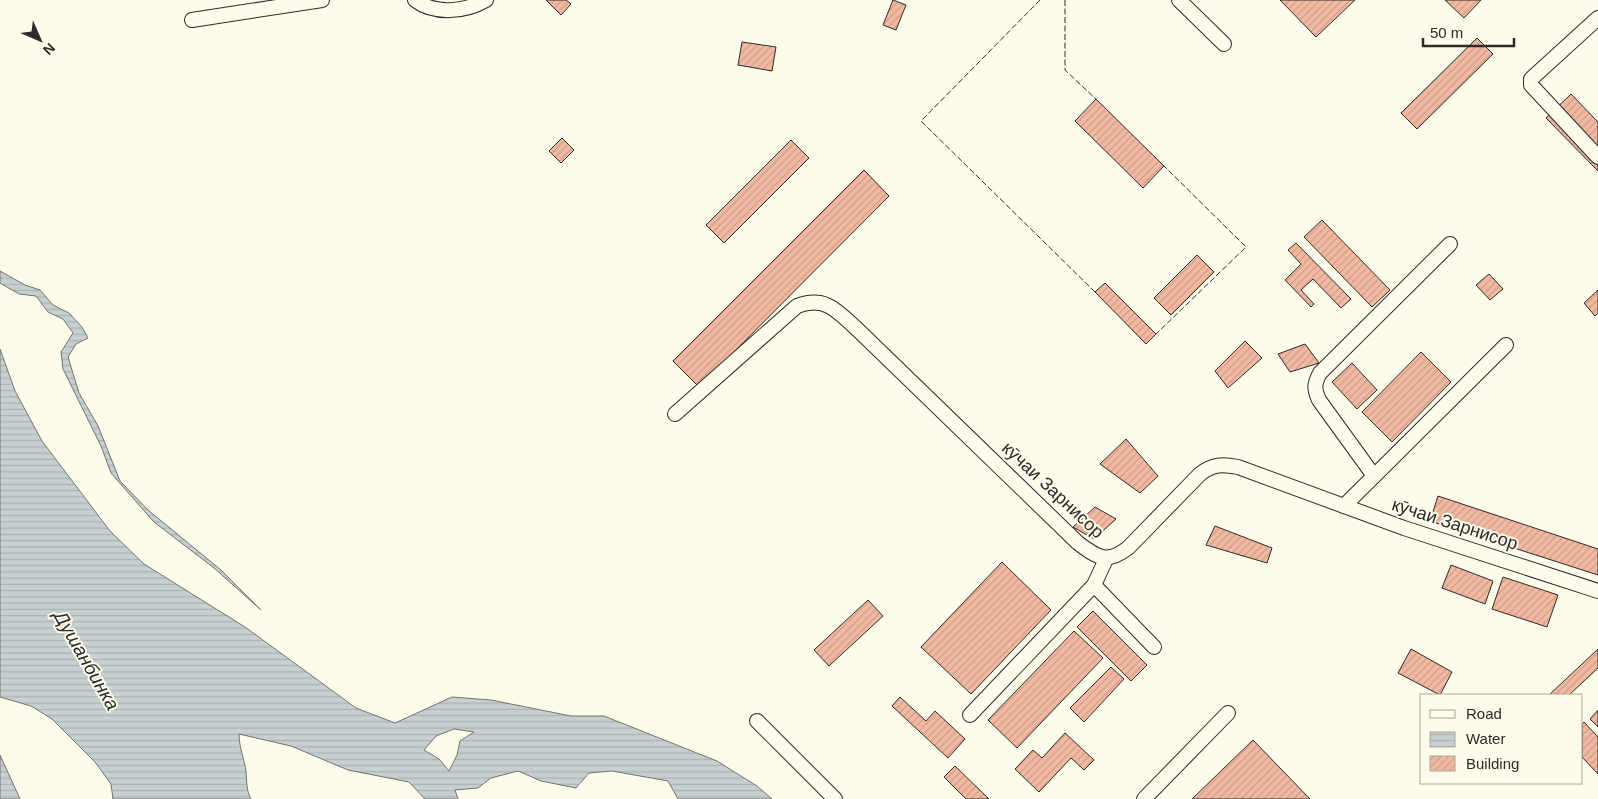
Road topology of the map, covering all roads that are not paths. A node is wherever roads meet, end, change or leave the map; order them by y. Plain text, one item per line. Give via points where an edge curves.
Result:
1 (322, 0) edge
2 (415, 0) edge
3 (486, 0) edge
4 (1179, 0) edge
5 (1598, 18) edge
6 (192, 20) dead end
7 (1224, 44) dead end
8 (1598, 157) edge
9 (1450, 244) dead end
10 (1506, 345) dead end
11 (675, 414) dead end
12 (1374, 476) junction
13 (1344, 506) junction
14 (1106, 559) junction
15 (1094, 585) junction
16 (1598, 591) edge
17 (1154, 647) dead end
18 (1228, 713) dead end
19 (970, 715) dead end
20 (758, 721) dead end
21 (835, 799) edge
22 (1144, 799) edge

1 - 6 lane
2 - 3 lane via 443,11 462,9
4 - 7 lane
5 - 8 lane via 1531,79 1531,85
9 - 12 lane via 1320,373 1315,382 1320,400
10 - 12 lane
11 - 14 lane, кӯчаи Зарнисор via 797,306 821,302 858,330 1078,543
12 - 13 lane
13 - 14 lane, кӯчаи Зарнисор via 1238,467 1215,465 1200,474 1128,548
13 - 16 lane, кӯчаи Зарнисор
14 - 15 lane
15 - 17 lane
15 - 19 lane
18 - 22 lane
20 - 21 lane

